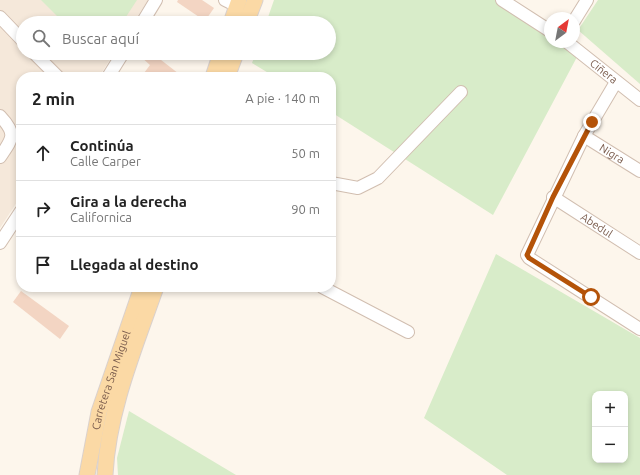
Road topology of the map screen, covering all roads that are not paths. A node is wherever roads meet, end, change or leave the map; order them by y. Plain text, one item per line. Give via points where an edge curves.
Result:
1 (156, 0) edge
2 (254, 0) edge
3 (502, 0) edge
4 (587, 0) edge
5 (234, 2) edge
6 (580, 12) edge
7 (146, 16) edge
8 (232, 16) edge
9 (248, 16) edge
10 (0, 17) edge
11 (544, 27) edge
12 (16, 34) edge
13 (574, 48) edge
14 (41, 60) edge
15 (119, 60) edge
16 (219, 60) edge
17 (233, 60) edge
18 (53, 72) edge
19 (111, 72) edge
20 (215, 72) edge
21 (229, 72) edge
22 (616, 82) junction
23 (461, 92) dead end
24 (640, 100) edge
25 (0, 116) edge
26 (584, 136) junction
27 (0, 157) edge
28 (640, 171) edge
29 (336, 184) edge
30 (553, 197) junction
31 (16, 219) edge
32 (0, 243) edge
33 (640, 253) edge
34 (140, 292) edge
35 (154, 292) edge
36 (332, 292) edge
37 (640, 329) edge
38 (408, 332) dead end
39 (87, 475) edge
40 (105, 475) edge

1 - 7 street
2 - 9 main road
3 - 11 street
4 - 6 street
5 - 8 main road
10 - 12 street
13 - 22 street, Ciñera
14 - 18 street
15 - 19 street
16 - 20 main road
17 - 21 main road
22 - 24 street, Ciñera
22 - 26 street
23 - 29 street via 378,178 358,188
25 - 27 street via 12,132 11,141
26 - 28 street, Nigra
26 - 30 street
30 - 33 street, Abedul
30 - 37 street via 527,255
31 - 32 street
34 - 39 main road, Carretera San Miguel via 99,412
35 - 40 main road, Carretera San Miguel via 130,361 112,426
36 - 38 street

